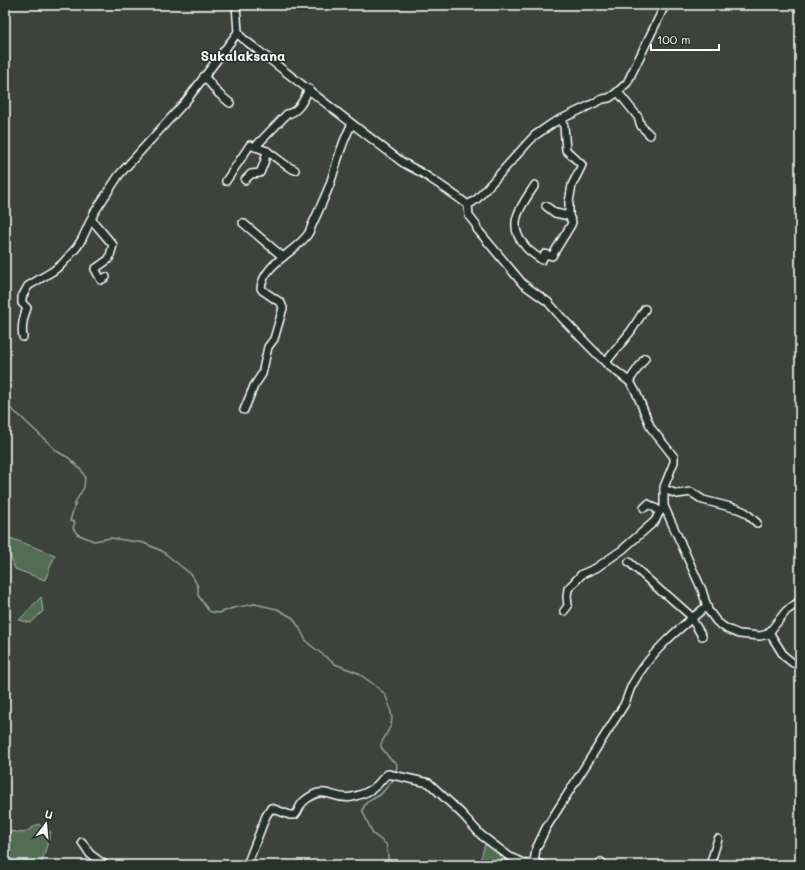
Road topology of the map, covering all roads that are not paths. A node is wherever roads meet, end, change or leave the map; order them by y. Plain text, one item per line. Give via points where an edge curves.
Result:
1 (236, 5) edge
2 (665, 5) edge
3 (238, 32) junction
4 (204, 76) junction
5 (308, 89) junction
6 (618, 92) junction
7 (230, 103) dead end
8 (560, 119) junction
9 (352, 124) junction
10 (650, 135) dead end
11 (255, 147) junction
12 (267, 151) junction
13 (295, 170) dead end
14 (245, 180) dead end
15 (226, 181) dead end
16 (535, 185) dead end
17 (468, 205) junction
18 (546, 206) dead end
19 (570, 216) junction
20 (90, 219) junction
21 (243, 223) dead end
22 (283, 257) junction
23 (106, 277) dead end
24 (645, 309) dead end
25 (23, 337) dead end
26 (646, 358) dead end
27 (606, 362) junction
28 (629, 381) junction
29 (244, 410) dead end
30 (664, 490) junction
31 (644, 508) dead end
32 (663, 510) junction
33 (757, 523) dead end
34 (629, 562) dead end
35 (800, 601) edge
36 (707, 606) junction
37 (564, 611) dead end
38 (693, 618) junction
39 (769, 632) junction
40 (702, 636) dead end
41 (793, 663) dead end
42 (718, 839) dead end
43 (82, 842) dead end
44 (534, 862) junction
45 (105, 865) edge
46 (247, 865) edge
47 (542, 865) edge
48 (710, 865) edge

1 - 3 street
2 - 6 street via 629,80
3 - 4 street
3 - 5 street
4 - 7 street
4 - 20 street via 186,101 119,175
5 - 9 street
5 - 11 street via 300,106 287,114
6 - 8 street
6 - 10 street
8 - 17 street via 534,136 477,199
8 - 19 street via 564,126 566,150 582,165 572,185
9 - 17 street via 405,164
9 - 22 street via 341,146 330,184 308,234
11 - 12 street
11 - 15 street via 248,146
12 - 13 street
12 - 14 street via 260,173 251,174
16 - 19 street via 521,208 515,229 525,246 542,260 545,254 552,256 571,225
17 - 27 street via 469,216 477,229 523,284 548,302 570,328
18 - 19 street via 556,214
20 - 23 street via 112,246 109,259 95,269 101,280
20 - 25 street via 82,239 73,252 53,271 28,286 25,291 22,297 22,303 26,308 22,323
21 - 22 street
22 - 29 street via 266,273 260,286 281,303 283,308 274,339 268,347 262,374
24 - 27 street
26 - 28 street
27 - 28 street
28 - 30 street via 651,428 674,459
30 - 32 street
30 - 33 street via 678,494 690,492 703,500 738,509
31 - 32 street via 648,504
32 - 36 street via 675,527
32 - 37 street via 655,521 622,550 577,579 568,589 568,606
34 - 38 street
35 - 39 street via 786,611
36 - 38 street
36 - 39 street via 717,622 731,631 760,636
38 - 40 street
38 - 44 street via 652,656 632,686 624,705 546,828 536,849
39 - 41 street via 784,656
42 - 48 street
43 - 45 street via 90,854
44 - 46 street via 526,864 510,856 481,835 429,783 386,774 371,790 352,797 343,798 329,792 313,795 301,804 295,815 271,808
44 - 47 street

